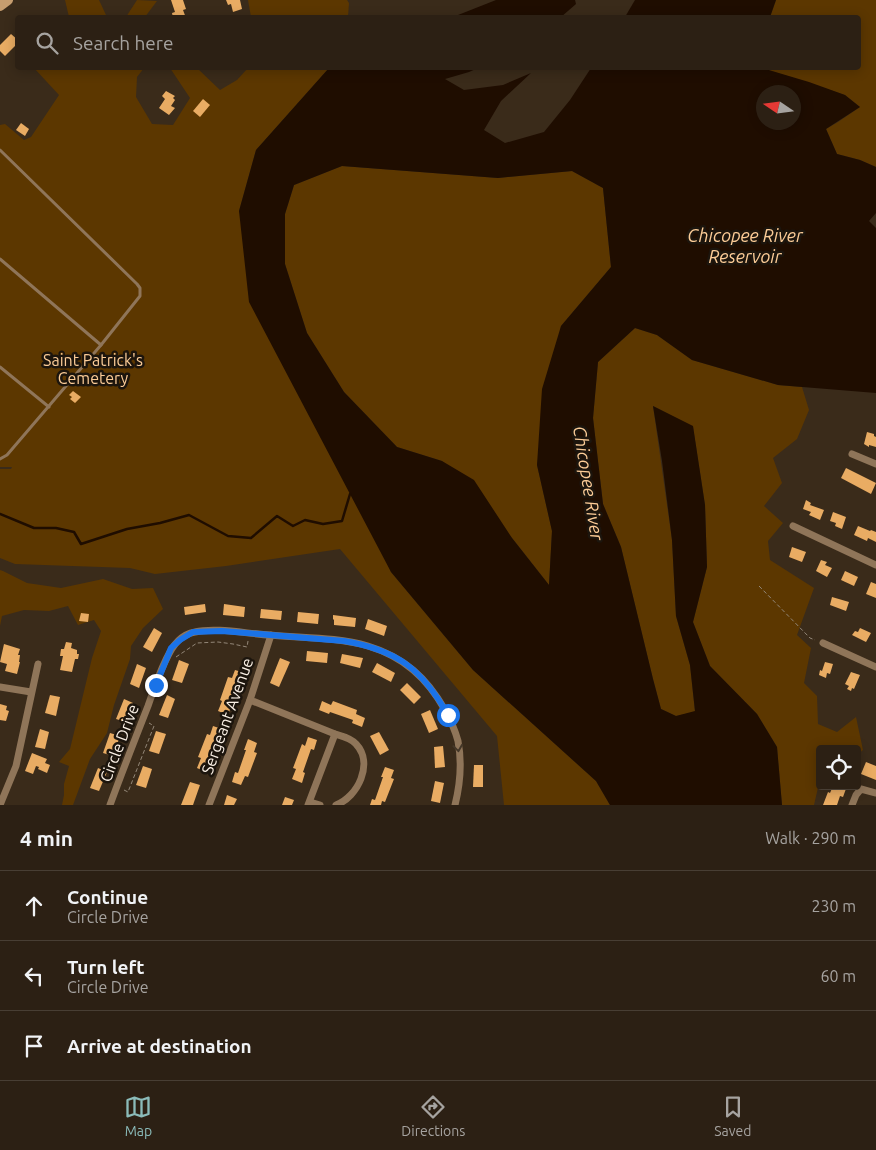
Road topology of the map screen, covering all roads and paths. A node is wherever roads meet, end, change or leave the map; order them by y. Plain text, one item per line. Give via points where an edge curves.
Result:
1 (8, 0) edge
2 (0, 6) edge
3 (0, 150) edge
4 (0, 259) edge
5 (101, 344) junction
6 (0, 367) edge
7 (49, 407) junction
8 (852, 454) dead end
9 (0, 459) edge
10 (876, 464) edge
11 (793, 526) dead end
12 (876, 565) edge
13 (759, 586) dead end
14 (271, 636) junction
15 (251, 638) dead end
16 (823, 643) joint
17 (172, 660) dead end
18 (38, 664) dead end
19 (876, 667) edge
20 (0, 687) edge
21 (31, 692) junction
22 (250, 700) junction
23 (148, 720) dead end
24 (335, 734) junction
25 (121, 791) dead end
26 (876, 794) edge
27 (309, 804) edge
28 (0, 805) edge
29 (110, 805) edge
30 (209, 805) edge
31 (320, 805) edge
32 (336, 805) edge
33 (455, 805) edge
34 (852, 805) edge

1 - 2 main road
3 - 5 lane via 140,288 138,300
4 - 5 lane
5 - 7 lane
6 - 7 lane
7 - 9 lane
8 - 10 street
11 - 12 street
13 - 16 path via 810,638
14 - 22 street, Sergeant Avenue
14 - 29 street, Circle Drive via 193,632 171,648
14 -> 33 street, Circle Drive via 357,643 389,654 418,673 441,703 457,740 460,770
15 - 17 path via 247,647 218,642 197,643
16 - 19 street
18 - 21 street
20 - 21 street
21 - 28 street via 16,766
22 - 24 street
22 - 30 street, Sergeant Avenue
23 - 25 path via 154,726 151,734 128,792
24 - 27 street
24 - 32 street via 354,742 363,762 361,777 353,793
26 - 34 street via 861,789
27 - 31 street

